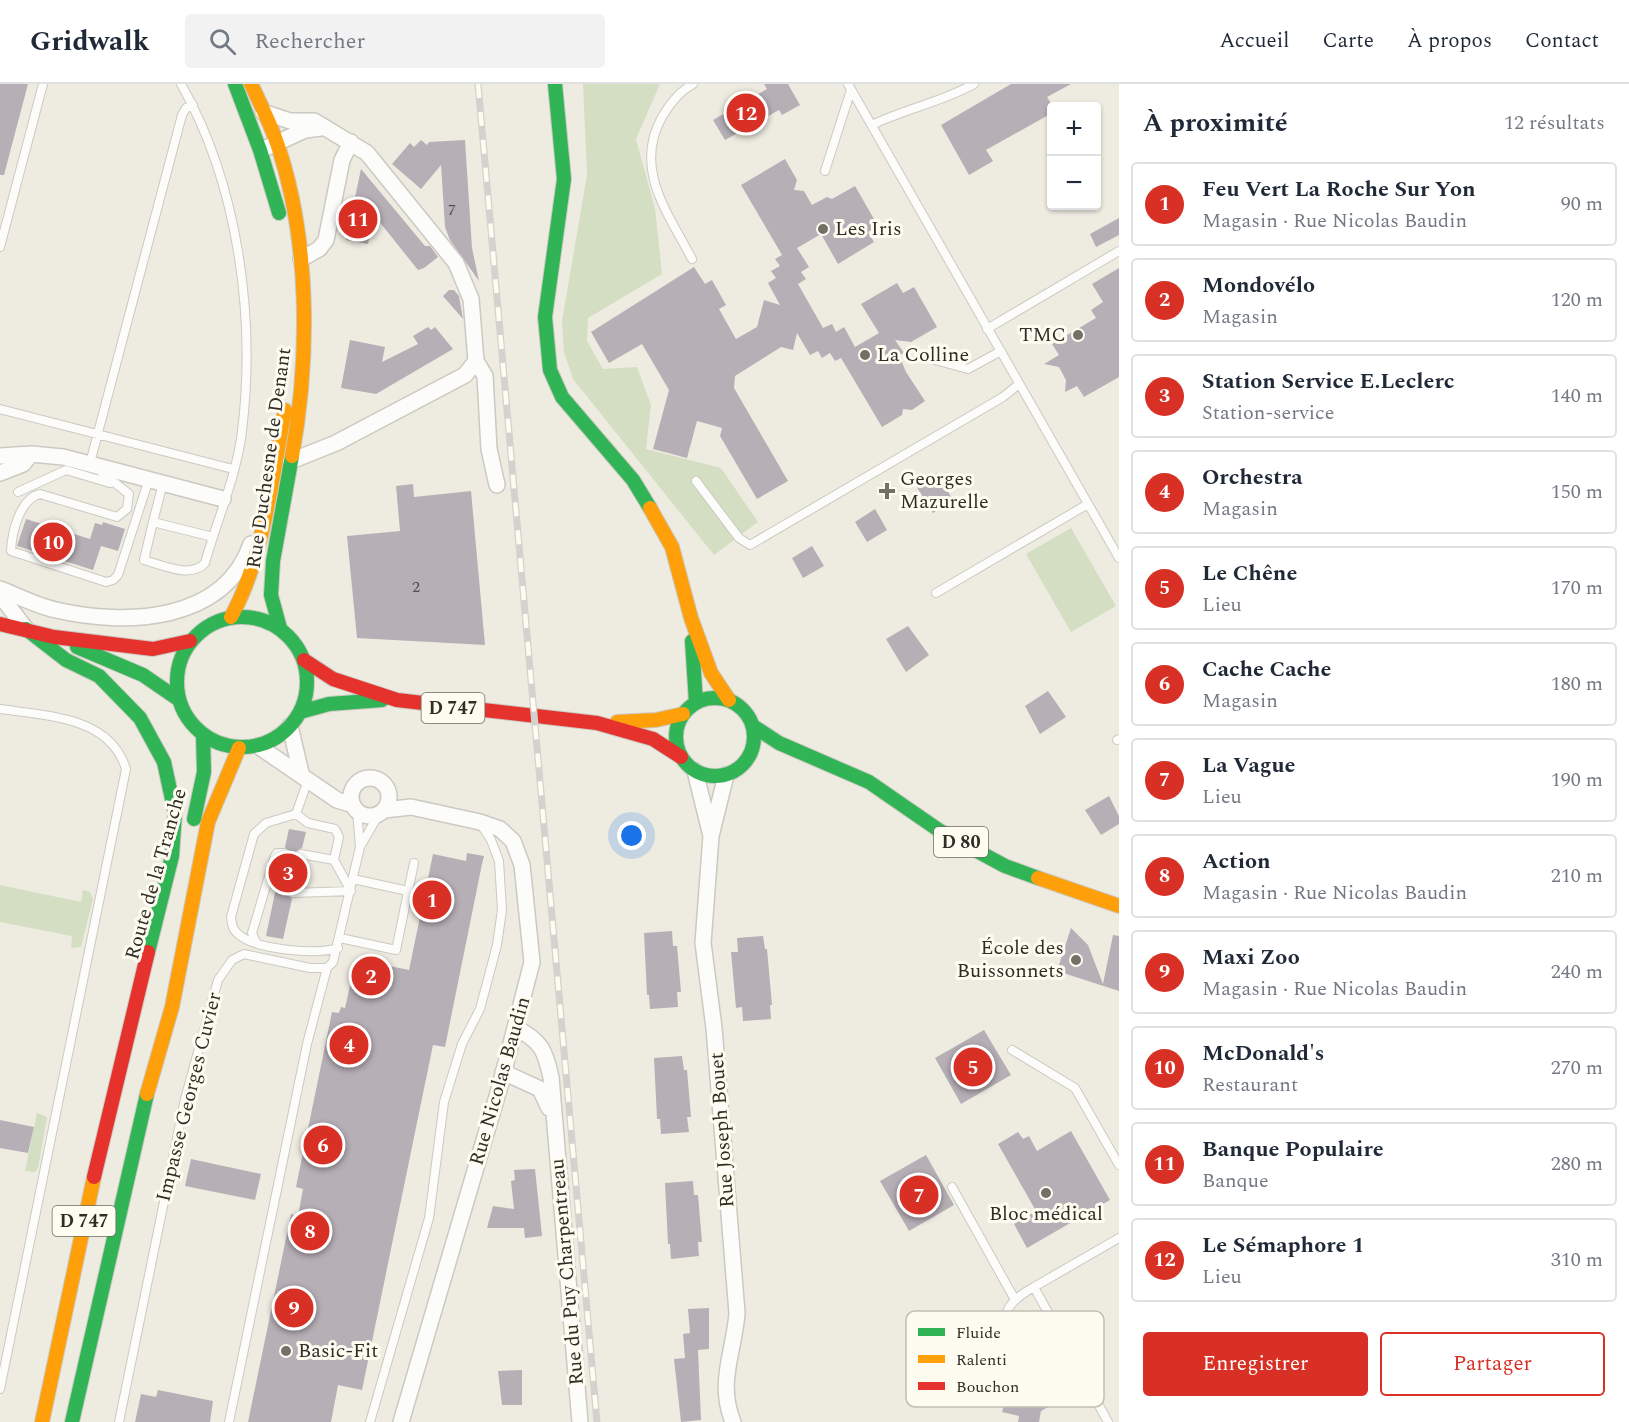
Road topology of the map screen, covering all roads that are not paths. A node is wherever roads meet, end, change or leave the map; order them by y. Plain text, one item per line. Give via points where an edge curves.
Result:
1 (43, 84) edge
2 (181, 84) edge
3 (235, 84) edge
4 (251, 84) edge
5 (555, 84) edge
6 (693, 84) edge
7 (975, 84) edge
8 (849, 87) edge
9 (193, 105) junction
10 (263, 111) junction
11 (872, 125) junction
12 (326, 127) junction
13 (277, 143) junction
14 (356, 146) junction
15 (260, 150) junction
16 (825, 171) dead end
17 (0, 247) edge
18 (1119, 251) edge
19 (301, 259) junction
20 (692, 259) dead end
21 (987, 329) junction
22 (1000, 351) junction
23 (935, 360) dead end
24 (476, 361) junction
25 (1019, 384) junction
26 (0, 409) edge
27 (98, 433) junction
28 (31, 454) junction
29 (2, 457) edge
30 (291, 461) junction
31 (90, 463) junction
32 (233, 469) junction
33 (0, 473) edge
34 (156, 481) junction
35 (696, 481) dead end
36 (117, 485) junction
37 (497, 485) dead end
38 (270, 487) junction
39 (18, 492) dead end
40 (223, 499) junction
41 (1088, 504) junction
42 (153, 522) junction
43 (213, 537) junction
44 (1119, 558) edge
45 (0, 589) edge
46 (936, 593) dead end
47 (0, 595) edge
48 (0, 616) edge
49 (231, 617) junction
50 (692, 618) junction
51 (0, 624) edge
52 (280, 628) junction
53 (26, 629) junction
54 (54, 637) junction
55 (190, 641) junction
56 (304, 660) junction
57 (178, 699) junction
58 (397, 700) junction
59 (729, 700) junction
60 (696, 703) junction
61 (0, 709) edge
62 (300, 712) junction
63 (683, 714) junction
64 (597, 723) junction
65 (290, 726) junction
66 (753, 726) junction
67 (203, 735) junction
68 (258, 746) junction
69 (239, 748) junction
70 (681, 757) junction
71 (814, 758) junction
72 (745, 762) junction
73 (695, 771) junction
74 (726, 775) junction
75 (310, 780) junction
76 (355, 786) junction
77 (388, 793) junction
78 (411, 807) junction
79 (355, 808) junction
80 (381, 812) junction
81 (296, 814) junction
82 (480, 822) junction
83 (711, 836) junction
84 (360, 847) junction
85 (284, 852) dead end
86 (301, 854) dead end
87 (334, 860) junction
88 (414, 863) dead end
89 (353, 879) junction
90 (351, 891) junction
91 (408, 891) junction
92 (293, 893) dead end
93 (274, 897) dead end
94 (263, 900) junction
95 (1119, 906) edge
96 (340, 938) junction
97 (256, 942) junction
98 (338, 948) junction
99 (327, 968) junction
100 (132, 1022) junction
101 (516, 1028) junction
102 (1012, 1050) dead end
103 (503, 1072) junction
104 (553, 1122) junction
105 (1119, 1165) edge
106 (952, 1187) dead end
107 (1119, 1238) edge
108 (1034, 1287) junction
109 (1014, 1298) junction
110 (1008, 1311) edge
111 (1047, 1311) edge
112 (0, 1389) edge
113 (1100, 1407) edge
114 (42, 1422) edge
115 (72, 1422) edge
116 (119, 1422) edge
117 (229, 1422) edge
118 (370, 1422) edge
119 (401, 1422) edge
120 (580, 1422) edge
121 (733, 1422) edge
122 (1108, 1422) edge

1 - 17 lane
2 - 9 lane
3 - 15 main road, Rue Duchesne de Denant
4 - 10 main road, Rue Duchesne de Denant
5 - 50 main road via 564,179 545,317 550,370 562,397 633,480 656,518 672,547
6 - 20 lane via 665,112 653,134 650,156 653,182
7 - 11 lane via 953,96 902,111
8 - 11 lane
8 - 16 lane
9 - 27 lane via 182,115
9 - 32 lane via 222,185 242,300 242,431
10 - 12 street via 290,121 314,121
10 - 13 main road, Rue Duchesne de Denant
11 - 21 lane
12 - 13 street via 305,130
12 - 14 street
13 - 15 street
13 - 19 main road, Rue Duchesne de Denant
14 - 19 street via 342,160 326,240
14 - 24 street via 456,263 471,298
15 - 38 main road, Rue Duchesne de Denant via 288,262 291,348
18 - 21 lane
19 - 30 main road, Rue Duchesne de Denant via 306,330
21 - 22 lane
22 - 23 lane via 968,369
22 - 25 lane
24 - 30 street via 465,375 336,443
24 - 37 street via 484,376 489,449
25 - 35 lane via 750,545 739,538
25 - 41 lane
26 - 27 lane
27 - 31 lane
27 - 32 lane
28 - 29 street
28 - 31 street
28 - 33 street via 23,464
30 - 52 main road, Rue Duchesne de Denant via 273,561 271,595
31 - 34 street
31 - 36 lane
32 - 40 lane
34 - 36 lane via 113,580 106,582 10,551 24,503 31,496 40,494 117,517 127,509 129,494
34 - 40 street
34 - 42 lane
36 - 39 lane via 66,470
38 - 45 street via 240,568 203,602 180,611 94,616 54,610
38 - 49 main road, Rue Duchesne de Denant via 256,558 246,590
40 - 43 lane
41 - 44 lane
41 - 46 lane
42 - 43 lane
42 - 43 lane via 144,561 189,572 199,570
47 - 53 street
48 - 53 main road
49 - 52 main road via 248,616
49 - 55 main road via 215,622
50 - 59 main road via 711,673
50 - 60 main road
51 - 53 main road
52 - 56 main road
53 - 54 main road
53 - 100 main road via 66,660 99,676 124,699 155,743 170,783 175,813 172,856
54 - 55 main road via 153,649
54 - 57 main road via 143,675
55 - 57 main road via 180,659
56 - 58 main road, D 747 via 333,679
56 - 62 main road via 308,677
57 - 67 main road via 188,719
58 - 62 main road, D 747 via 329,704
58 - 64 main road, D 747
59 - 60 main road via 706,699
59 - 66 main road via 740,706
60 - 63 main road
61 - 112 lane via 85,725 114,743 126,769
62 - 65 main road
63 - 64 main road, D 747 via 656,720
63 - 70 main road via 676,736
64 - 70 main road, D 747 via 653,739
65 - 68 main road
65 - 75 street
66 - 71 main road, D 80
66 - 72 main road via 754,739
67 - 69 main road
67 - 100 main road, Route de la Tranche / D 747 via 204,772 189,837
68 - 69 main road
68 - 75 street
69 - 115 main road, Route de la Tranche / D 747 via 208,822 172,1007 137,1131
70 - 73 main road
71 - 72 main road, D 80
71 - 95 main road, D 80 via 870,782 940,831 1005,866
72 - 74 main road
73 - 74 main road
73 - 83 street, Rue Joseph Bouet
74 - 83 street, Rue Joseph Bouet
75 - 76 street
75 - 79 street
75 - 81 lane
76 - 77 street via 371,778 382,783
76 - 79 street via 351,795
77 - 78 street, Rue Nicolas Baudin
77 - 80 street
78 - 80 street, Rue Nicolas Baudin
78 - 82 street, Rue Nicolas Baudin
79 - 80 street via 368,816
79 - 84 lane
80 - 84 lane
81 - 87 lane via 308,823 335,829 338,833
81 - 97 lane via 258,827 249,849 231,917 232,927 239,935
82 - 101 street, Rue Nicolas Baudin via 500,829 513,841 522,864 532,962
82 - 118 lane via 499,861 502,910 497,945 480,1009 462,1044 444,1102 429,1218
83 - 121 street, Rue Joseph Bouet via 703,943 714,1028 737,1313 724,1390
84 - 89 lane
85 - 94 lane via 275,856
86 - 87 lane
87 - 90 lane
88 - 91 lane
89 - 90 lane
89 - 91 lane
90 - 92 lane
90 - 96 lane
91 - 96 lane via 396,950
93 - 94 lane
94 - 97 lane via 252,933
96 - 98 lane
97 - 98 lane via 309,953
98 - 99 lane
99 - 116 lane, Impasse Georges Cuvier via 244,954 232,960 218,980 185,1099
99 - 117 lane via 307,1044
100 - 114 main road, D 747 via 102,1139
101 - 103 street, Rue Nicolas Baudin
101 - 104 street, Rue du Puy Charpentreau via 534,1037 545,1053 551,1077
102 - 105 lane via 1075,1088
103 - 104 street, Rue du Puy Charpentreau via 540,1089
103 - 119 street, Rue Nicolas Baudin
104 - 120 street, Rue du Puy Charpentreau
106 - 109 lane
107 - 108 lane
108 - 109 lane
108 - 111 lane
109 - 110 lane
113 - 122 lane

